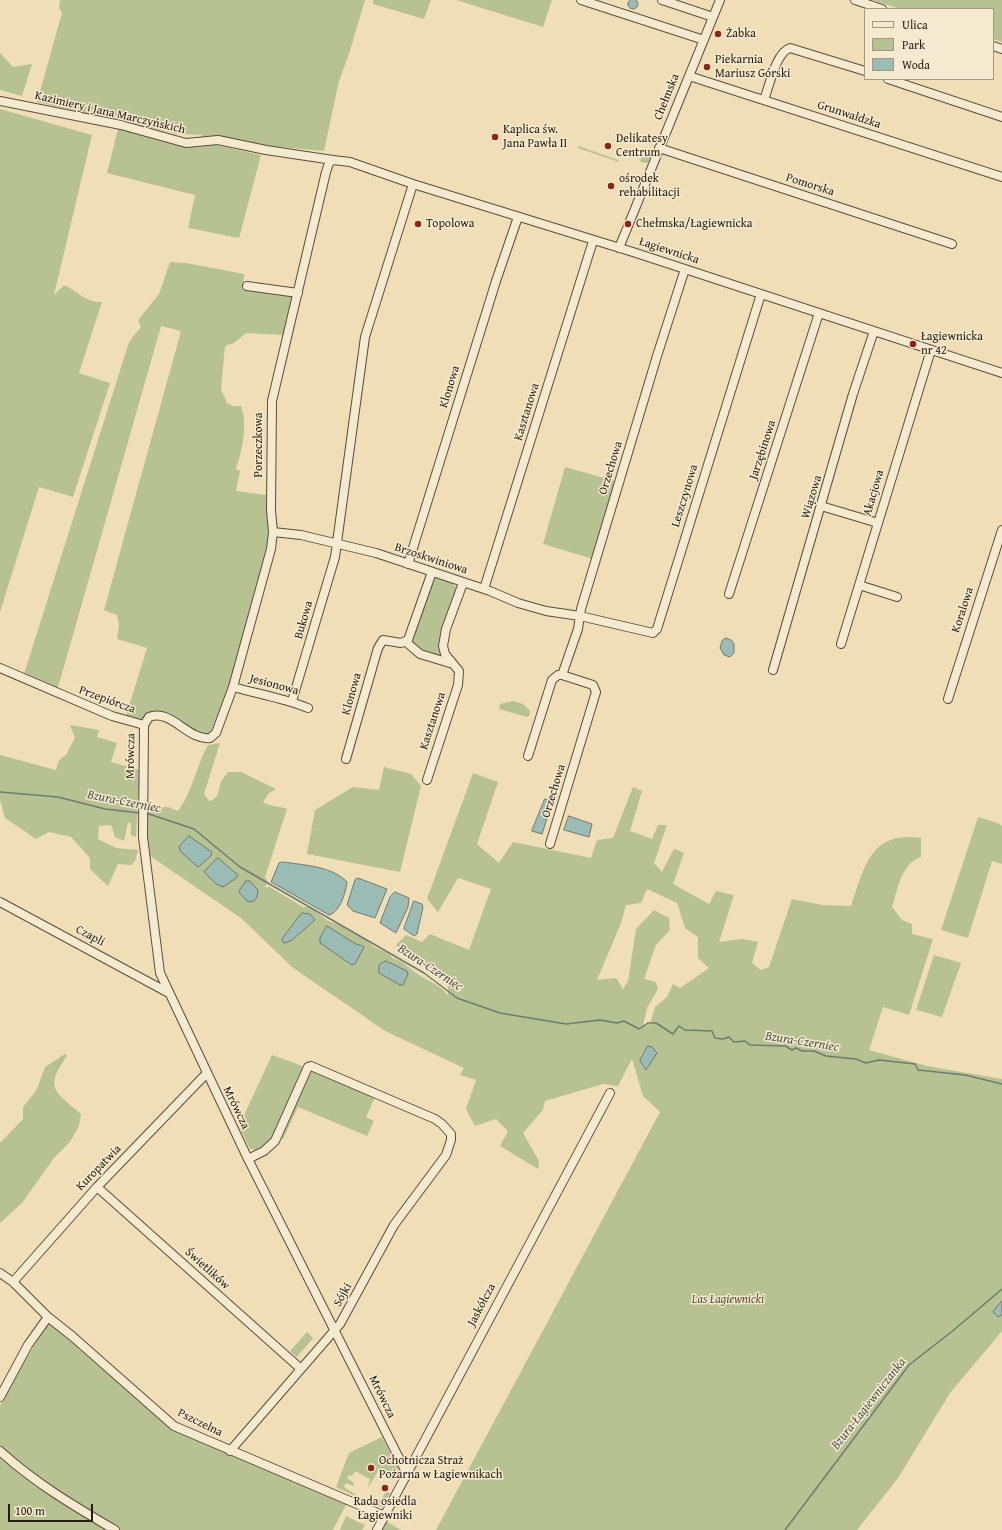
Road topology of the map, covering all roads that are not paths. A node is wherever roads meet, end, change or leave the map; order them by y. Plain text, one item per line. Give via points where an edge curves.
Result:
1 (581, 0) edge
2 (662, 0) edge
3 (720, 0) edge
4 (855, 0) edge
5 (879, 8) edge
6 (713, 17) junction
7 (704, 40) junction
8 (864, 71) edge
9 (689, 76) junction
10 (891, 80) edge
11 (764, 100) junction
12 (0, 101) edge
13 (1002, 117) edge
14 (660, 148) junction
15 (331, 162) junction
16 (1002, 178) edge
17 (413, 184) junction
18 (518, 217) junction
19 (593, 241) junction
20 (952, 244) dead end
21 (619, 248) junction
22 (685, 269) junction
23 (247, 286) dead end
24 (298, 293) junction
25 (761, 294) junction
26 (819, 313) junction
27 (874, 331) junction
28 (931, 350) junction
29 (1002, 373) edge
30 (821, 506) junction
31 (878, 523) junction
32 (1002, 530) edge
33 (274, 532) junction
34 (336, 545) junction
35 (408, 564) junction
36 (432, 572) junction
37 (463, 582) junction
38 (859, 585) junction
39 (484, 589) junction
40 (728, 594) dead end
41 (897, 597) dead end
42 (580, 616) junction
43 (406, 642) junction
44 (841, 644) dead end
45 (454, 664) junction
46 (0, 668) edge
47 (773, 670) dead end
48 (562, 675) junction
49 (234, 686) junction
50 (948, 699) dead end
51 (292, 701) junction
52 (308, 708) dead end
53 (144, 725) junction
54 (219, 726) joint
55 (528, 756) dead end
56 (346, 758) dead end
57 (427, 780) dead end
58 (550, 844) dead end
59 (0, 902) edge
60 (159, 971) junction
61 (148, 980) junction
62 (167, 992) junction
63 (206, 1074) junction
64 (610, 1093) dead end
65 (248, 1159) junction
66 (97, 1187) junction
67 (0, 1273) edge
68 (13, 1282) junction
69 (48, 1317) junction
70 (335, 1330) junction
71 (300, 1369) junction
72 (0, 1397) edge
73 (0, 1451) edge
74 (230, 1451) junction
75 (406, 1474) junction
76 (385, 1516) junction
77 (115, 1530) edge
78 (377, 1530) edge

1 - 7 street
2 - 6 street
3 - 6 street, Chełmska
4 - 5 street
6 - 7 street, Chełmska
7 - 9 street, Chełmska
8 - 11 street via 790,48 786,49 779,58
9 - 11 street, Grunwaldzka
9 - 14 street, Chełmska
10 - 13 street
11 - 16 street, Grunwaldzka
12 - 15 street, Kazimiery i Jana Marczyńskich via 121,125 186,143 218,140
14 - 20 street, Pomorska
14 - 21 street, Chełmska
15 - 17 street, Łagiewnicka via 350,162
15 - 24 street, Porzeczkowa
17 - 18 street, Łagiewnicka
17 - 34 street via 369,320 361,353
18 - 19 street, Łagiewnicka
18 - 35 street, Klonowa
19 - 21 street, Łagiewnicka
19 - 39 street, Kasztanowa
21 - 22 street, Łagiewnicka
22 - 25 street, Łagiewnicka
22 - 42 street, Orzechowa
23 - 24 street
24 - 33 street, Porzeczkowa via 272,401 271,510
25 - 26 street, Łagiewnicka
25 - 42 street, Leszczynowa via 657,629 651,633
26 - 27 street, Łagiewnicka
26 - 40 street, Jarzębinowa
27 - 28 street, Łagiewnicka
27 - 30 street, Wiązowa
28 - 29 street, Łagiewnicka
28 - 31 street, Akacjowa
30 - 31 street
30 - 47 street, Wiązowa
31 - 38 street, Akacjowa
32 - 50 street, Koralowa
33 - 34 street, Brzoskwiniowa via 301,535
33 - 49 street, Porzeczkowa
34 - 35 street, Brzoskwiniowa via 376,553
34 - 51 street, Bukowa
35 - 36 street, Brzoskwiniowa
36 - 37 street, Brzoskwiniowa
36 - 43 street via 412,633
37 - 39 street, Brzoskwiniowa
37 - 45 street, Kasztanowa via 443,640 445,654
38 - 41 street
38 - 44 street, Akacjowa
39 - 42 street, Brzoskwiniowa via 518,603
42 - 48 street, Orzechowa
43 - 45 street via 420,654
43 - 56 street, Klonowa via 381,642
45 - 57 street, Kasztanowa via 459,671 458,685
46 - 53 street, Przepiórcza via 112,716
48 - 55 street, Orzechowa via 552,680
48 - 58 street, Orzechowa via 593,685 596,692
49 - 51 street, Jesionowa
49 - 54 street, Porzeczkowa
51 - 52 street, Jesionowa
53 - 54 street, Przepiórcza via 149,717 162,716 206,739 213,737
53 - 60 street, Mrówcza via 142,808
59 - 61 street, Czapli
60 - 61 street
60 - 62 street, Mrówcza
61 - 62 street, Czapli
62 - 63 street, Mrówcza
63 - 65 street, Mrówcza
63 - 66 street, Kuropatwia
64 - 75 street, Jaskółcza
65 - 70 street, Mrówcza
65 - 70 street, Sójki via 264,1151 275,1141 308,1067 311,1066 434,1119 451,1134 446,1155 397,1221
66 - 68 street, Kuropatwia
66 - 71 street, Świetlików
67 - 68 street, Pszczelna
68 - 69 street, Pszczelna
69 - 72 street via 28,1345
69 - 74 street, Pszczelna via 174,1426
70 - 71 street, Sójki
70 - 75 street, Mrówcza
71 - 74 street, Sójki
73 - 77 street via 49,1491
74 - 76 street, Pszczelna
75 - 76 street, Jaskółcza
76 - 78 street, Jaskółcza

